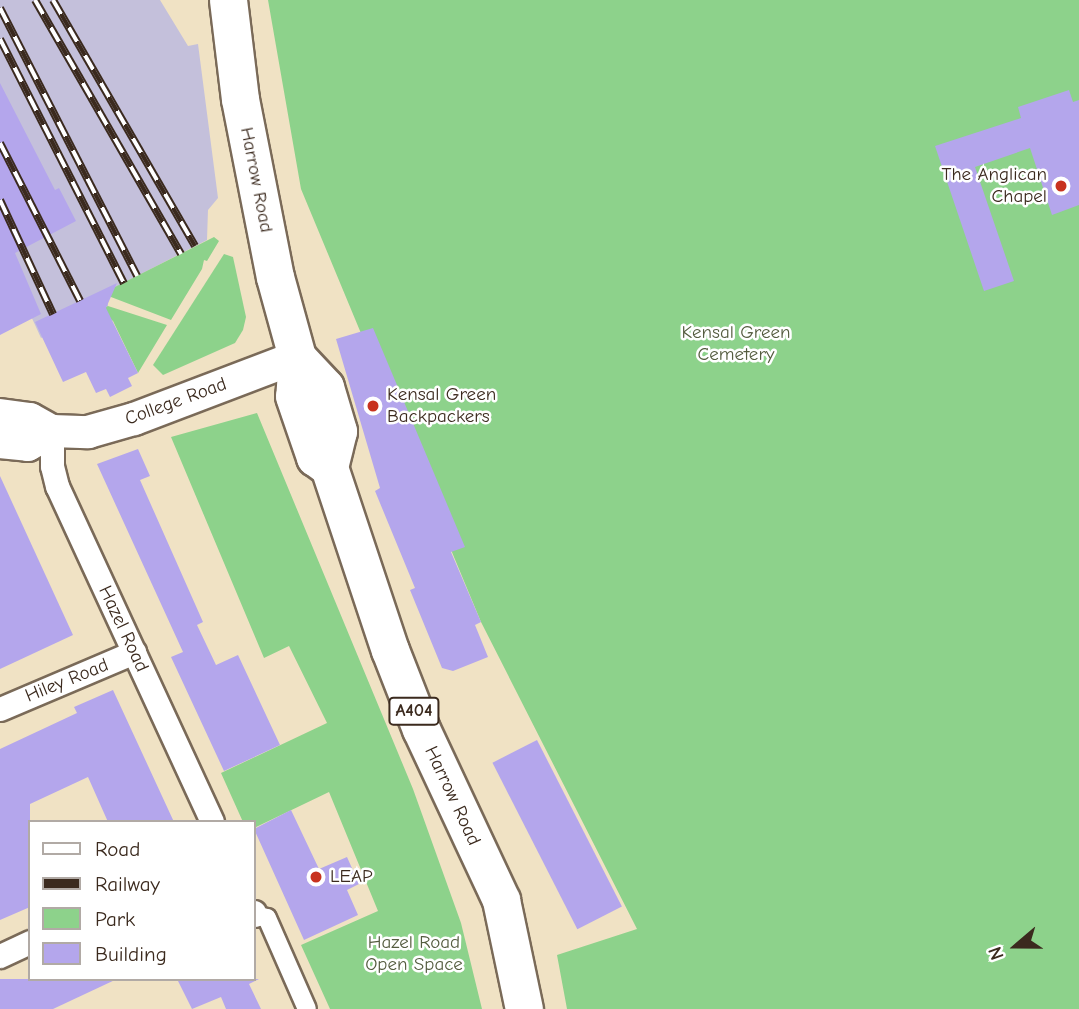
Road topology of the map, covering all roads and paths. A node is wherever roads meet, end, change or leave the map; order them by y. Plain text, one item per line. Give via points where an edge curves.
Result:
1 (228, 0) edge
2 (297, 358) junction
3 (0, 415) edge
4 (51, 431) junction
5 (0, 442) edge
6 (134, 652) junction
7 (0, 709) edge
8 (211, 820) edge
9 (256, 913) edge
10 (28, 943) edge
11 (0, 956) edge
12 (307, 1009) edge
13 (524, 1009) edge

1 - 2 main road, Harrow Road / A404 via 240,99 275,276
2 - 4 main road, College Road via 134,419 88,432
2 - 13 main road, Harrow Road / A404 via 325,387 338,431 329,467 416,718 501,900
3 - 4 main road, College Road via 30,419
4 - 5 main road, College Road via 28,445
4 - 6 street, Hazel Road via 57,486
6 - 7 street, Hiley Road
6 - 8 street, Hazel Road
9 - 12 street via 267,918
10 - 11 street

